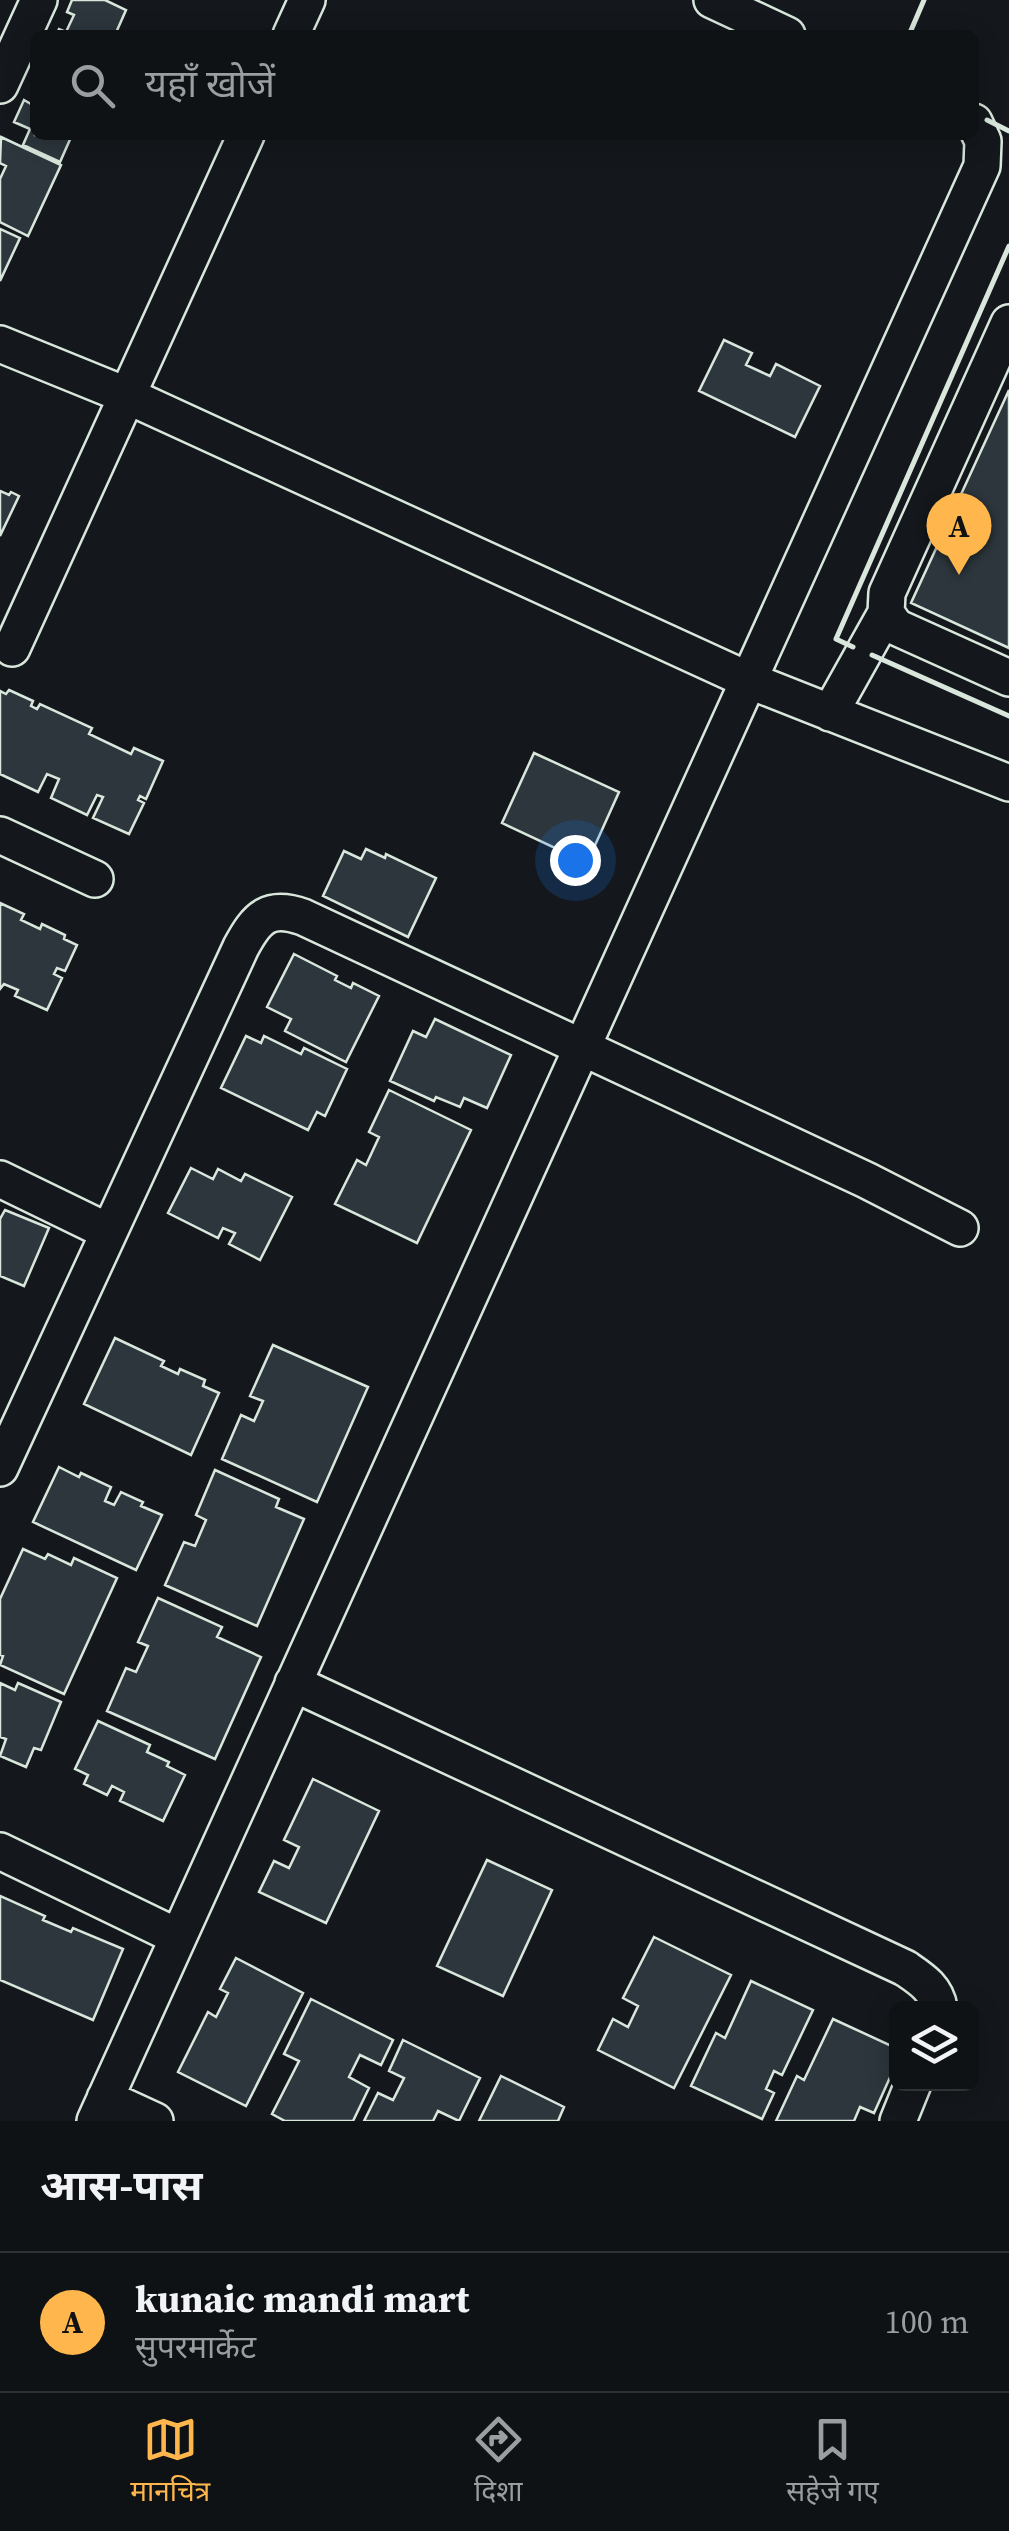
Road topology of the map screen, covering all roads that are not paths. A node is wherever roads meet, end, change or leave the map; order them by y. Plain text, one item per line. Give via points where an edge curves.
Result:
1 (39, 0) edge
2 (307, 0) edge
3 (712, 0) edge
4 (293, 30) edge
5 (777, 30) edge
6 (0, 85) edge
7 (979, 132) edge
8 (244, 140) edge
9 (1009, 323) edge
10 (0, 344) edge
11 (128, 396) junction
12 (886, 613) junction
13 (12, 648) dead end
14 (1009, 678) edge
15 (748, 680) junction
16 (830, 712) junction
17 (1009, 784) edge
18 (0, 835) edge
19 (95, 879) dead end
20 (581, 1048) junction
21 (0, 1179) edge
22 (960, 1228) dead end
23 (109, 1232) junction
24 (0, 1468) edge
25 (293, 1683) junction
26 (0, 1850) edge
27 (178, 1937) junction
28 (938, 2001) edge
29 (910, 2091) edge
30 (100, 2110) edge
31 (155, 2121) edge
32 (898, 2121) edge

1 - 6 street
2 - 4 street
3 - 5 street
7 - 15 street via 982,166
8 - 11 street
9 - 12 street via 887,593
10 - 11 street
11 - 13 street
11 - 15 street
12 - 14 street via 896,627
12 - 16 street
15 - 16 street
15 - 20 street
16 - 17 street
18 - 19 street
20 - 22 street
20 - 23 street via 303,917 283,910 268,914 240,946
20 - 25 street
21 - 23 street
23 - 24 street
25 - 27 street
25 - 28 street via 905,1968 926,1982
26 - 27 street
27 - 30 street
29 - 32 street
30 - 31 street

